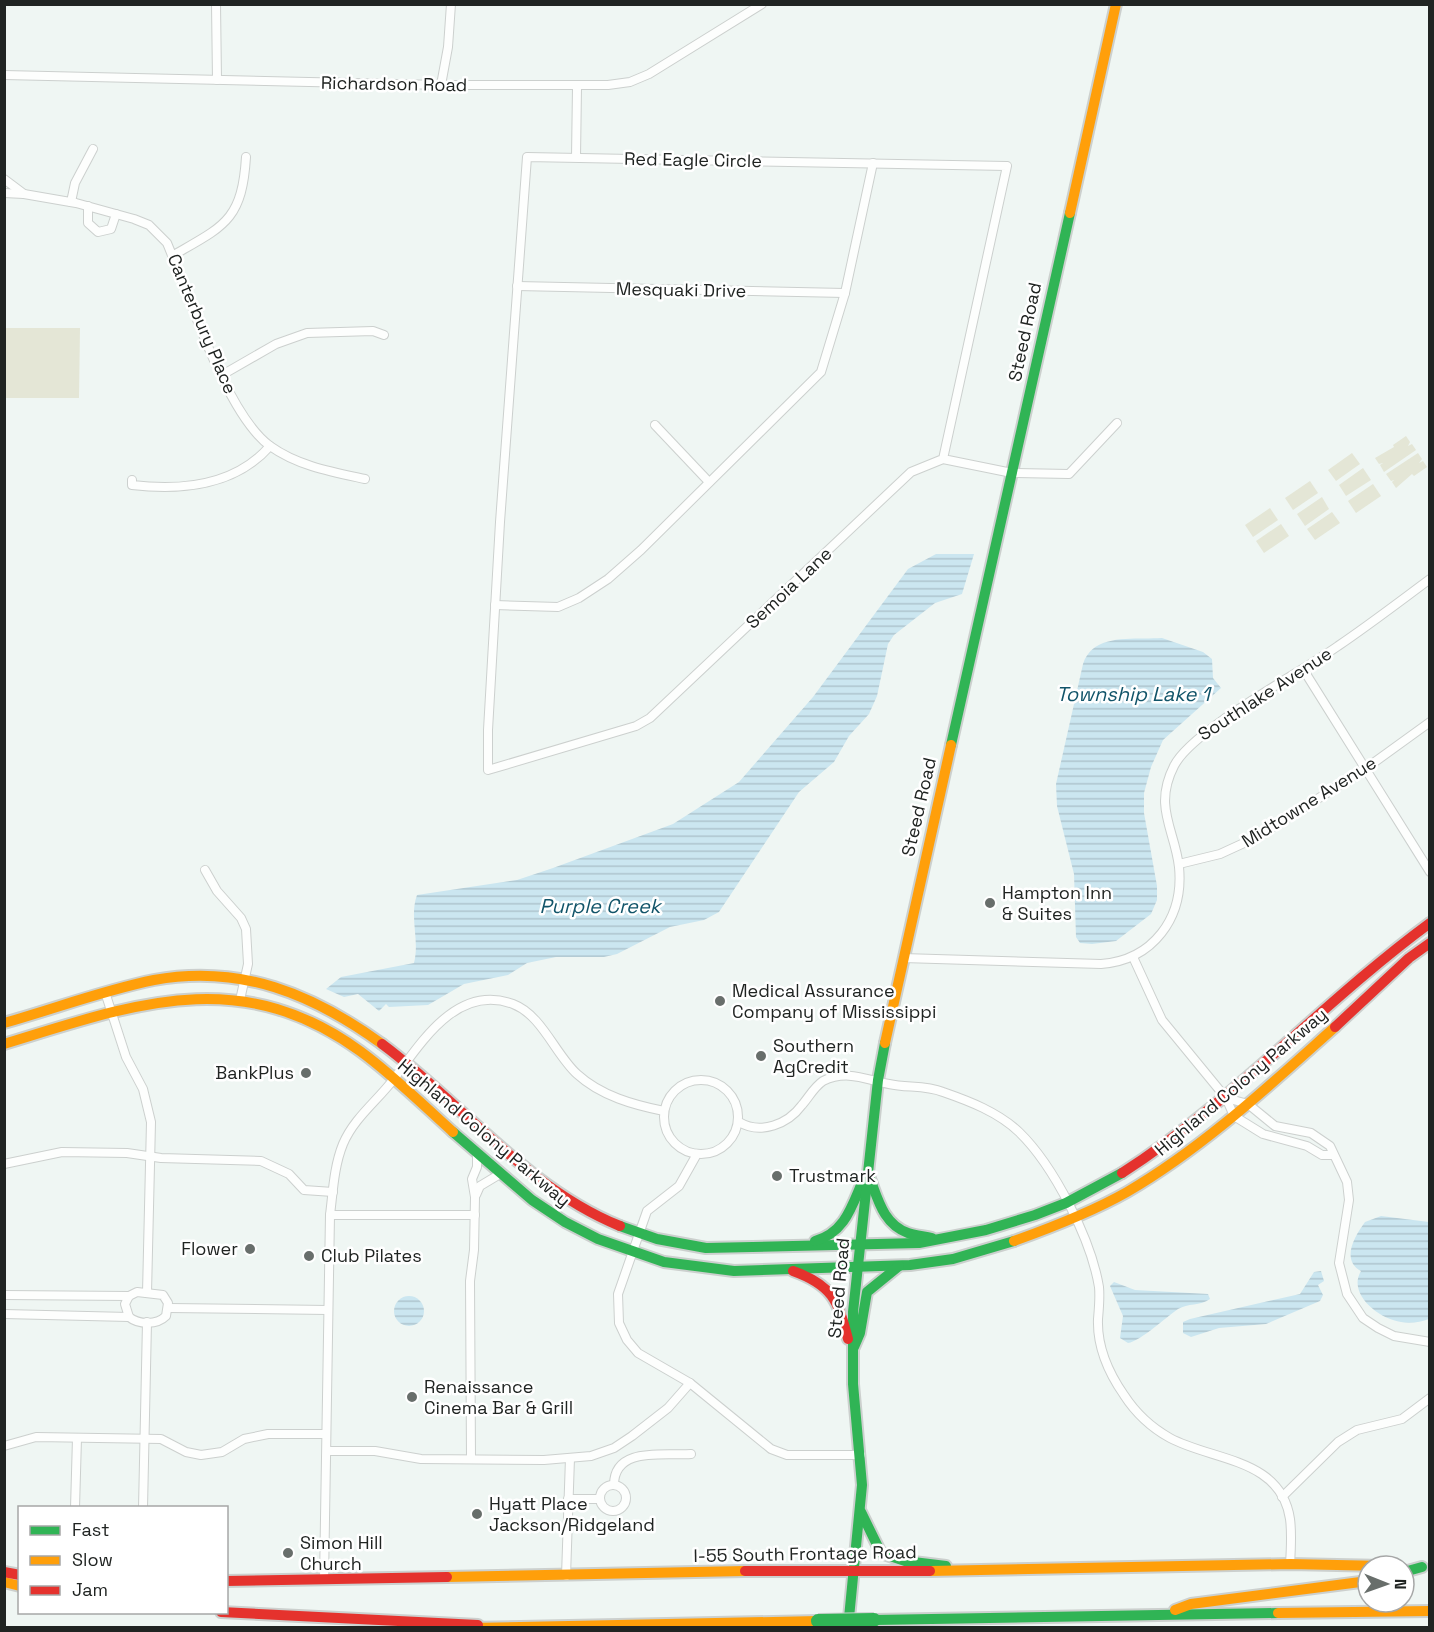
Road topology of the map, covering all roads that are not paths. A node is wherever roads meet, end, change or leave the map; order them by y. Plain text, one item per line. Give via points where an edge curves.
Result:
1 (216, 4) edge
2 (452, 4) edge
3 (762, 4) edge
4 (1116, 4) edge
5 (4, 75) edge
6 (217, 80) junction
7 (441, 85) junction
8 (577, 87) junction
9 (93, 148) dead end
10 (246, 157) dead end
11 (576, 157) junction
12 (873, 163) junction
13 (4, 179) edge
14 (4, 193) edge
15 (24, 194) junction
16 (71, 202) junction
17 (88, 206) junction
18 (116, 214) junction
19 (172, 256) junction
20 (517, 286) junction
21 (845, 293) junction
22 (384, 335) dead end
23 (222, 375) junction
24 (1117, 423) dead end
25 (655, 425) dead end
26 (270, 446) junction
27 (943, 459) junction
28 (1012, 473) junction
29 (365, 479) dead end
30 (132, 480) dead end
31 (709, 482) junction
32 (1430, 579) edge
33 (495, 605) junction
34 (1303, 669) junction
35 (1430, 722) edge
36 (488, 730) joint
37 (1365, 769) junction
38 (1179, 864) junction
39 (1428, 866) edge
40 (205, 870) dead end
41 (1430, 923) edge
42 (1430, 944) edge
43 (1133, 957) junction
44 (903, 958) junction
45 (244, 980) junction
46 (105, 992) junction
47 (240, 999) junction
48 (112, 1012) junction
49 (4, 1023) edge
50 (4, 1044) edge
51 (405, 1062) junction
52 (393, 1080) junction
53 (878, 1080) junction
54 (1226, 1098) junction
55 (1248, 1104) junction
56 (664, 1111) junction
57 (1234, 1116) junction
58 (739, 1122) junction
59 (477, 1153) junction
60 (697, 1154) junction
61 (1333, 1155) junction
62 (149, 1156) junction
63 (4, 1164) edge
64 (867, 1172) junction
65 (501, 1174) junction
66 (333, 1192) junction
67 (476, 1197) junction
68 (1067, 1203) junction
69 (330, 1215) junction
70 (475, 1215) junction
71 (1075, 1219) junction
72 (639, 1234) junction
73 (938, 1240) junction
74 (794, 1246) junction
75 (860, 1246) junction
76 (632, 1254) junction
77 (899, 1266) junction
78 (857, 1268) junction
79 (793, 1271) junction
80 (147, 1293) junction
81 (4, 1295) edge
82 (129, 1296) junction
83 (169, 1308) junction
84 (328, 1310) junction
85 (4, 1314) edge
86 (129, 1317) junction
87 (147, 1322) junction
88 (1430, 1342) edge
89 (851, 1353) junction
90 (690, 1383) junction
91 (1430, 1398) edge
92 (326, 1434) junction
93 (77, 1438) junction
94 (144, 1439) junction
95 (4, 1446) edge
96 (328, 1451) junction
97 (691, 1454) dead end
98 (861, 1455) junction
99 (570, 1458) junction
100 (471, 1460) junction
101 (614, 1485) junction
102 (1282, 1497) junction
103 (568, 1499) junction
104 (600, 1499) junction
105 (75, 1506) edge
106 (143, 1506) edge
107 (861, 1511) junction
108 (1290, 1564) junction
109 (1356, 1565) edge
110 (854, 1569) junction
111 (964, 1570) junction
112 (566, 1576) junction
113 (324, 1580) junction
114 (228, 1581) edge
115 (1356, 1583) edge
116 (1430, 1611) edge
117 (228, 1612) edge
118 (1160, 1615) junction
119 (507, 1627) edge
120 (470, 1628) edge
121 (848, 1628) edge

1 - 6 street
2 - 7 street
3 - 8 street, Richardson Road via 649,74 630,82
4 - 28 main road, Steed Road
5 - 6 street, Richardson Road
6 - 7 street, Richardson Road
7 - 8 street, Richardson Road
8 - 11 street
9 - 16 street via 75,183
10 - 19 street via 240,201 227,222
11 - 12 street, Red Eagle Circle
11 - 20 street, Red Eagle Circle via 527,157
12 - 21 street
12 - 27 street, Red Eagle Circle via 1007,166
13 - 15 street, Canterbury Place
14 - 15 street, Canterbury Place
15 - 16 street, Canterbury Place
16 - 17 street, Canterbury Place
17 - 18 street, Canterbury Place
17 - 18 street via 88,223 98,232 111,229
18 - 19 street, Canterbury Place via 149,225 167,243
19 - 23 street, Canterbury Place
20 - 21 street, Mesquaki Drive
20 - 33 street, Red Eagle Circle
21 - 31 street via 821,372
22 - 23 street via 373,331 308,333 276,344
23 - 26 street, Canterbury Place via 254,432
24 - 28 street via 1069,474
25 - 31 street
26 - 29 street, Canterbury Place via 299,463
26 - 30 street via 256,462 214,482 141,486 132,484
27 - 28 street
27 - 36 street, Semoia Lane via 911,472 650,718 636,726 488,770
28 - 44 main road, Steed Road
31 - 33 street via 641,550 579,598 558,607
32 - 34 street, Southlake Avenue
33 - 36 street, Red Eagle Circle
34 - 37 street
34 - 38 street, Southlake Avenue via 1190,744 1174,766 1165,804
35 - 37 street, Midtowne Avenue
37 - 38 street, Midtowne Avenue via 1243,844
37 - 39 street
38 - 43 street, Southlake Avenue via 1173,917 1153,944
40 - 45 street via 246,929 249,964
41 - 54 main road, Highland Colony Parkway via 1396,948
42 - 55 main road, Highland Colony Parkway via 1409,958
43 - 44 street, Southlake Avenue via 1101,964
43 - 54 street via 1162,1020
44 - 53 main road, Steed Road
45 - 46 main road, Highland Colony Parkway via 210,976 161,979
45 - 47 street
45 - 51 main road, Highland Colony Parkway via 297,993 333,1009
46 - 48 street
46 - 49 main road, Highland Colony Parkway
47 - 48 main road, Highland Colony Parkway via 174,998
47 - 52 main road, Highland Colony Parkway via 296,1016 331,1032
48 - 50 main road, Highland Colony Parkway
48 - 62 street via 126,1057 148,1106
51 - 52 street
51 - 56 street via 443,1018 464,1005 489,1000 514,1004 533,1019 582,1078 609,1095
51 - 72 main road, Highland Colony Parkway via 548,1185 593,1215
52 - 59 main road, Highland Colony Parkway
52 - 66 street via 349,1131 338,1158
53 - 58 street via 838,1076 822,1082 787,1120 758,1127
53 - 64 main road, Steed Road
53 - 68 street via 939,1090 992,1112 1025,1139 1054,1176
54 - 55 street
54 - 57 street
54 - 68 main road, Highland Colony Parkway via 1167,1144
55 - 57 main road, Highland Colony Parkway
55 - 61 street via 1275,1126 1311,1133 1325,1141
56 - 58 street via 670,1095 682,1084 713,1081 731,1094
56 - 60 street via 670,1138 681,1149
57 - 61 street via 1263,1134 1307,1146 1322,1155
57 - 71 main road, Highland Colony Parkway via 1160,1174
58 - 60 street via 732,1138 721,1149
59 - 65 main road, Highland Colony Parkway
59 - 67 street via 472,1179
60 - 72 street via 679,1186 647,1211
61 - 88 street via 1347,1182 1349,1200 1339,1263 1347,1294 1363,1318 1378,1328 1395,1336
62 - 63 street via 62,1152
62 - 66 street via 261,1161 289,1174 304,1190
62 - 80 street
64 - 73 main road via 885,1218 911,1234
64 - 74 main road via 842,1227 824,1240
64 - 75 main road, Steed Road
65 - 67 street via 480,1186
65 - 76 main road, Highland Colony Parkway via 553,1216
66 - 69 street
67 - 70 street
68 - 71 street
68 - 73 main road, Highland Colony Parkway via 1006,1224
69 - 70 street
69 - 84 street
70 - 100 street via 470,1281
71 - 77 main road, Highland Colony Parkway via 979,1252 945,1261
71 - 102 street via 1099,1288 1101,1350 1124,1396 1147,1422 1170,1438 1256,1469 1275,1484
72 - 74 main road, Highland Colony Parkway via 681,1245 730,1249
72 - 76 street
73 - 75 main road, Highland Colony Parkway
74 - 75 main road, Highland Colony Parkway
75 - 78 main road, Steed Road
76 - 79 main road, Highland Colony Parkway via 709,1270
76 - 90 street via 617,1302 622,1332 644,1358
77 - 78 main road, Highland Colony Parkway
77 - 89 main road via 867,1292 860,1333
78 - 79 main road, Highland Colony Parkway
78 - 89 main road, Steed Road
79 - 89 main road via 825,1284 835,1295 842,1308
80 - 82 street
80 - 83 street via 162,1295
81 - 82 street
82 - 86 street via 124,1307
83 - 84 street
83 - 87 street via 163,1319
84 - 92 street
85 - 86 street
86 - 87 street
87 - 94 street
89 - 98 main road, Steed Road
90 - 98 street via 771,1449 787,1455
90 - 99 street via 668,1408 614,1448
91 - 102 street via 1402,1419 1368,1426 1338,1442
92 - 94 street via 268,1434 244,1439 222,1452 201,1455 161,1439
92 - 96 street
93 - 94 street
93 - 95 street via 36,1437
93 - 105 street
94 - 106 street
96 - 100 street
96 - 113 street
97 - 101 street via 632,1457 616,1471
98 - 107 main road, Steed Road
99 - 100 street
99 - 103 street
101 - 104 street via 603,1490
101 - 104 street via 625,1496 621,1508 609,1511
102 - 108 street via 1290,1517
103 - 104 street
103 - 112 street
107 - 110 main road, Steed Road
107 - 111 main road via 876,1546 892,1560
108 - 109 main road, I-55 South Frontage Road
108 - 111 main road, I-55 South Frontage Road
110 - 111 main road, I-55 South Frontage Road
110 - 112 main road, I-55 South Frontage Road
110 - 121 main road, Steed Road
112 - 113 main road, I-55 South Frontage Road
113 - 114 main road, I-55 South Frontage Road
115 - 118 main road via 1191,1604
116 - 118 main road
117 - 119 main road
118 - 119 main road, bridge
119 - 120 main road

